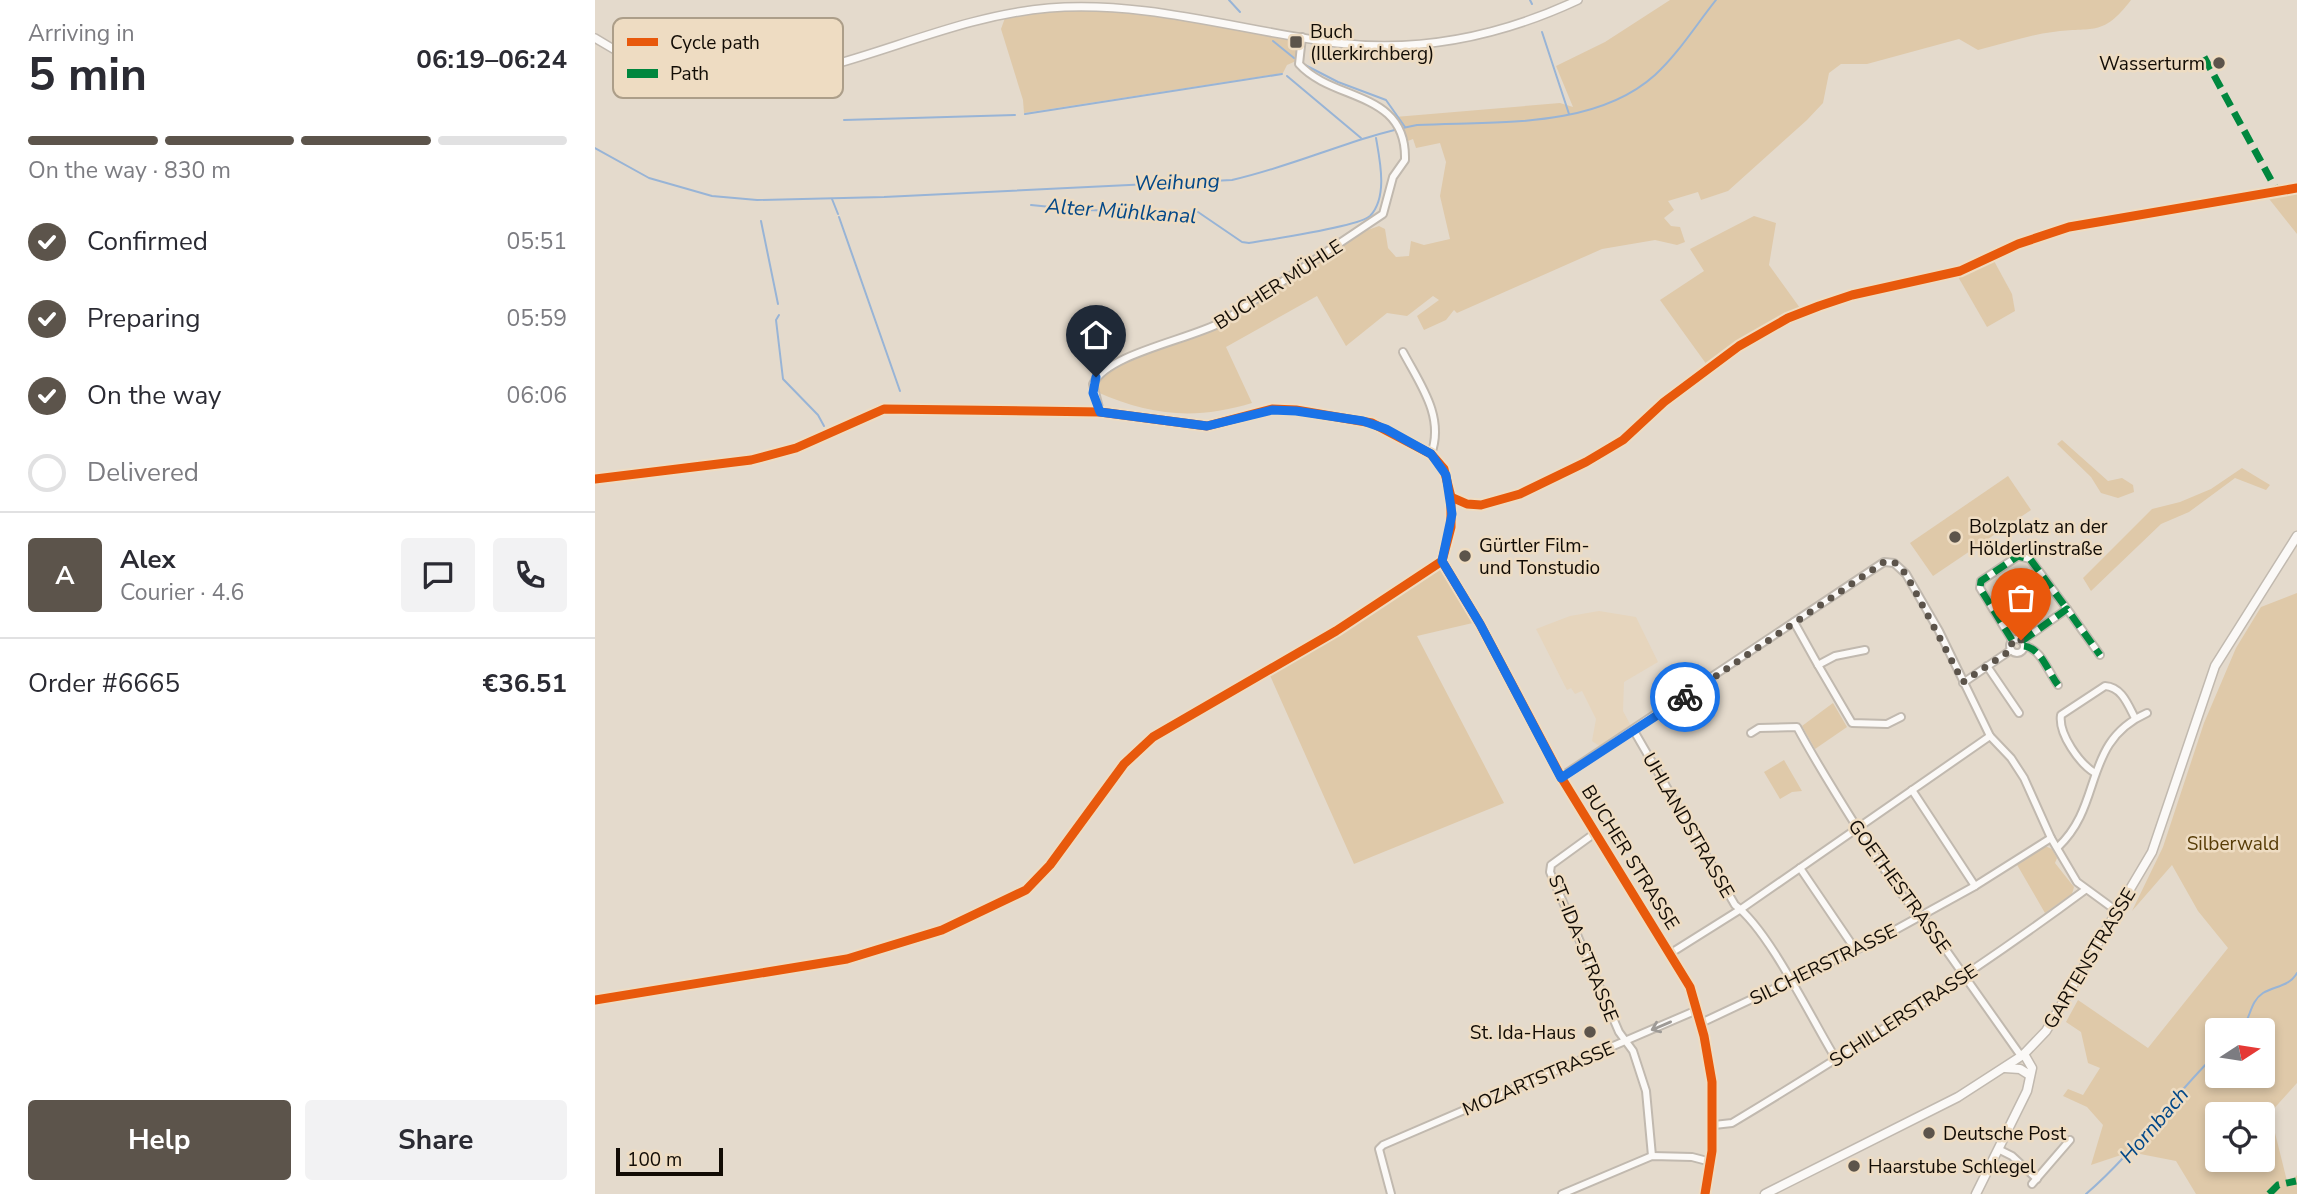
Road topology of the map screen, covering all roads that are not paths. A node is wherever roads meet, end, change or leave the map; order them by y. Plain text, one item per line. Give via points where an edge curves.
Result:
1 (1579, 0) edge
2 (1302, 37) junction
3 (595, 38) edge
4 (613, 47) edge
5 (843, 65) edge
6 (1403, 352) dead end
7 (1100, 412) junction
8 (1431, 454) junction
9 (595, 480) edge
10 (2297, 536) edge
11 (1442, 561) junction
12 (2067, 609) junction
13 (1794, 622) junction
14 (2012, 640) junction
15 (2023, 644) junction
16 (1865, 650) dead end
17 (2011, 650) junction
18 (2101, 655) dead end
19 (1818, 665) junction
20 (1987, 666) junction
21 (1963, 682) junction
22 (2058, 685) dead end
23 (2019, 713) dead end
24 (2147, 713) dead end
25 (1901, 717) dead end
26 (2135, 718) junction
27 (1635, 731) junction
28 (1751, 733) dead end
29 (1990, 736) junction
30 (2095, 774) junction
31 (1561, 778) junction
32 (1912, 790) junction
33 (1857, 828) junction
34 (1595, 833) junction
35 (2051, 838) junction
36 (2058, 847) junction
37 (1800, 869) junction
38 (1975, 886) junction
39 (2085, 890) junction
40 (1741, 909) junction
41 (2117, 912) junction
42 (1922, 916) junction
43 (1856, 949) junction
44 (1671, 953) junction
45 (1964, 975) junction
46 (1790, 979) junction
47 (595, 1000) edge
48 (1697, 1010) junction
49 (1701, 1023) junction
50 (1624, 1041) junction
51 (2023, 1055) junction
52 (1836, 1059) junction
53 (2005, 1068) junction
54 (2029, 1078) junction
55 (1714, 1125) junction
56 (2070, 1140) dead end
57 (2000, 1150) junction
58 (1652, 1156) junction
59 (1711, 1162) junction
60 (1391, 1194) edge
61 (1562, 1194) edge
62 (1705, 1194) edge
63 (1765, 1194) edge
64 (1976, 1194) edge

1 - 2 street via 1511,27 1453,41 1389,46
2 - 5 street via 1158,12 1050,8 996,16
2 - 7 street, BUCHER MÜHLE via 1299,64 1309,75 1377,103 1394,122 1405,160 1393,177 1383,214 1210,328 1112,363 1093,384
3 - 4 street
6 - 8 street via 1431,406 1435,426
7 - 8 street via 1207,426 1272,410 1307,412 1372,423
7 - 9 street via 884,409 796,448 751,460
8 - 11 street via 1444,469 1451,497 1451,527
10 - 41 main road, GARTENSTRASSE via 2215,666 2152,852
11 - 31 street, BUCHER STRASSE
11 - 47 street via 1336,631 1153,737 1124,764 1050,865 1026,890 942,930 847,959
12 - 14 street via 2030,559 2018,556 1981,581 1980,588
12 - 15 street
12 - 18 street
13 - 19 street
13 - 21 street via 1884,562 1894,562 1906,574
13 - 27 street
14 - 15 street
14 - 17 street
15 - 17 street via 2019,653
15 - 22 street via 2042,657
16 - 19 street
17 - 20 street
19 - 25 street via 1852,723 1887,724
20 - 21 street
20 - 23 street
21 - 29 street
24 - 26 street
26 - 30 street via 2108,742
26 - 30 street via 2111,686 2061,715 2062,727 2079,758
27 - 31 street
27 - 40 street, UHLANDSTRASSE
28 - 33 street, GOETHESTRASSE via 1759,728 1797,727
29 - 32 street
29 - 35 street via 2024,778
30 - 36 street via 2073,833
31 - 34 street, BUCHER STRASSE
32 - 33 street
32 - 38 street
33 - 37 street
33 - 42 street, GOETHESTRASSE
34 - 44 street, BUCHER STRASSE
34 - 50 street, ST.-IDA-STRASSE via 1551,865 1550,872
35 - 36 street
35 - 38 street, SILCHERSTRASSE
36 - 39 street
37 - 40 street
37 - 43 street
38 - 42 street, SILCHERSTRASSE
39 - 41 street
39 - 45 street, SCHILLERSTRASSE
40 - 44 street
40 - 46 street, UHLANDSTRASSE
41 - 51 main road, GARTENSTRASSE via 2057,1016
42 - 43 street, SILCHERSTRASSE
42 - 45 street, GOETHESTRASSE
43 - 46 street, SILCHERSTRASSE
44 - 48 street, BUCHER STRASSE
45 - 51 street, GOETHESTRASSE
45 - 52 street, SCHILLERSTRASSE
46 - 49 street, SILCHERSTRASSE
46 - 52 street, UHLANDSTRASSE
48 - 49 street, BUCHER STRASSE
48 -> 50 street, MOZARTSTRASSE
49 - 55 street, BUCHER STRASSE
50 - 58 street via 1633,1051 1646,1091
50 - 60 street, MOZARTSTRASSE via 1379,1149
51 - 53 main road, GARTENSTRASSE
51 - 54 main road via 2032,1068
52 - 55 street, SCHILLERSTRASSE via 1732,1123
53 - 54 main road via 2020,1069
53 - 63 main road, GARTENSTRASSE via 1929,1112
54 - 57 main road
55 - 59 street, BUCHER STRASSE
56 - 57 street via 2034,1182 2012,1156
57 - 64 main road
58 - 59 street
58 - 61 street
59 - 62 street, BUCHER STRASSE

